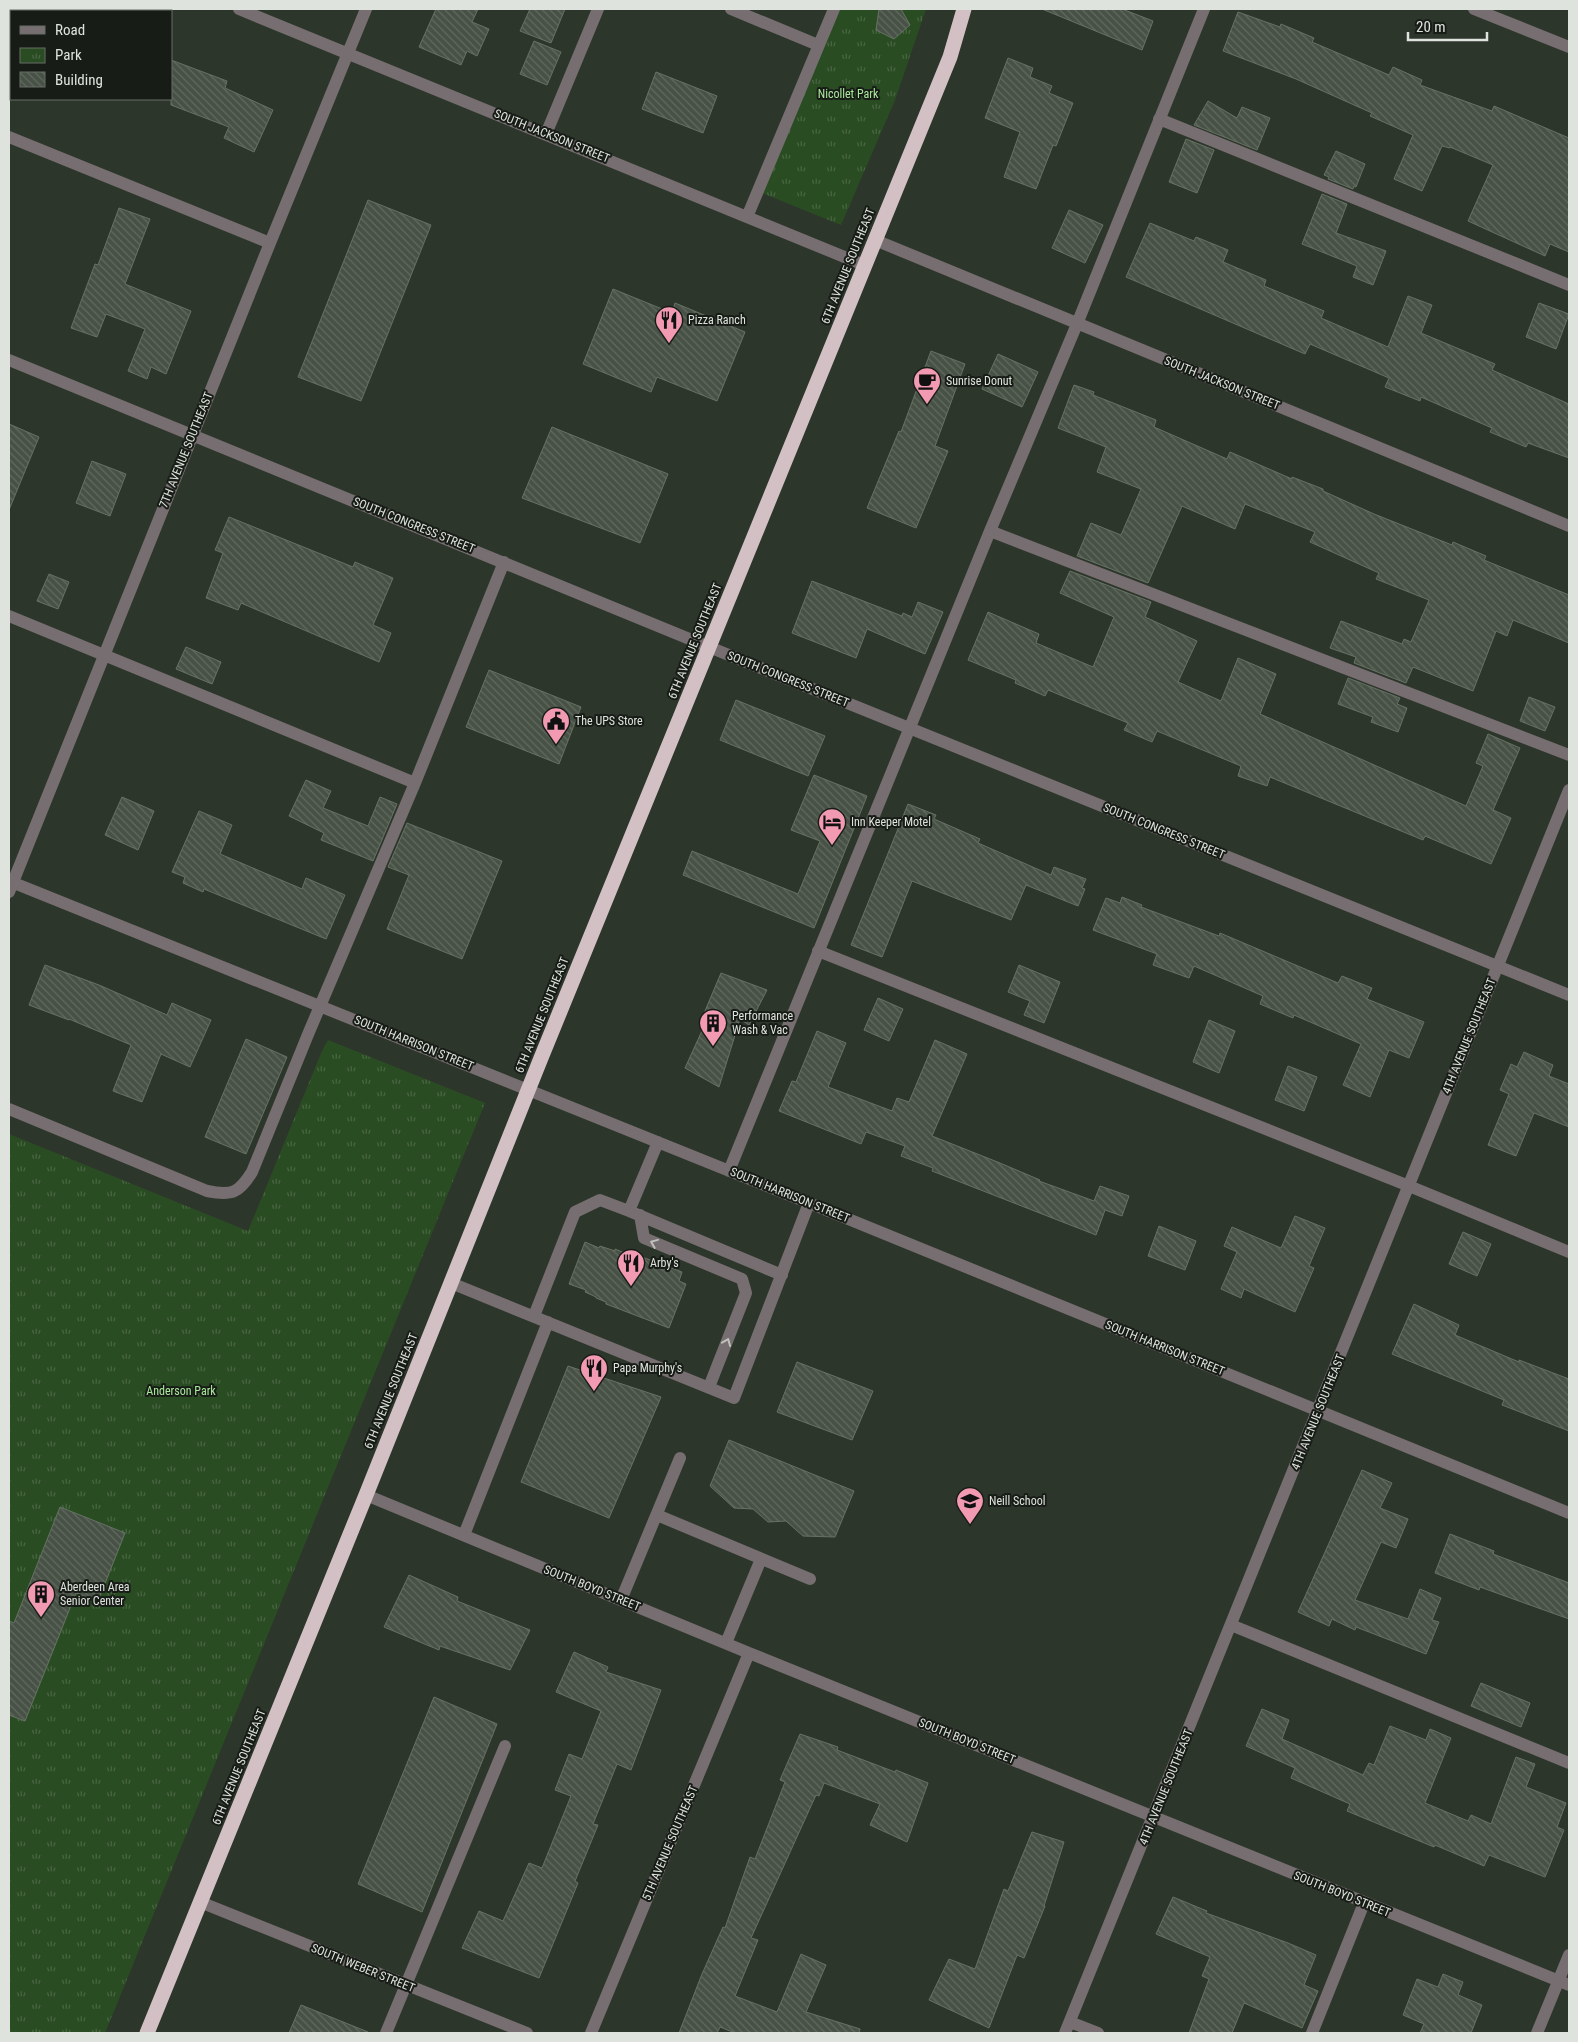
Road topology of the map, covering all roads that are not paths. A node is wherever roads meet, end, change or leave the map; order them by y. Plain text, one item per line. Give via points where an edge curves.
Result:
1 (239, 9) edge
2 (366, 9) edge
3 (598, 9) edge
4 (731, 9) edge
5 (834, 9) edge
6 (964, 9) edge
7 (1204, 9) edge
8 (1474, 9) edge
9 (818, 45) junction
10 (1569, 47) edge
11 (348, 52) junction
12 (1159, 119) junction
13 (546, 134) junction
14 (9, 137) edge
15 (747, 217) junction
16 (875, 240) junction
17 (270, 243) junction
18 (864, 266) junction
19 (1569, 285) edge
20 (1077, 324) junction
21 (9, 360) edge
22 (193, 434) junction
23 (1569, 526) edge
24 (990, 531) junction
25 (504, 562) junction
26 (9, 616) edge
27 (709, 647) junction
28 (104, 655) junction
29 (910, 728) junction
30 (1569, 755) edge
31 (415, 783) junction
32 (1569, 790) edge
33 (10, 885) edge
34 (818, 951) junction
35 (1497, 965) junction
36 (1569, 995) edge
37 (320, 1006) junction
38 (528, 1089) junction
39 (9, 1109) edge
40 (658, 1142) junction
41 (730, 1171) junction
42 (1409, 1186) junction
43 (809, 1203) junction
44 (634, 1213) junction
45 (1569, 1252) edge
46 (782, 1275) junction
47 (451, 1283) junction
48 (534, 1316) junction
49 (548, 1322) junction
50 (709, 1387) junction
51 (1319, 1410) junction
52 (680, 1458) dead end
53 (366, 1495) junction
54 (1569, 1513) edge
55 (657, 1515) junction
56 (464, 1535) junction
57 (761, 1559) junction
58 (810, 1579) dead end
59 (621, 1600) junction
60 (1231, 1625) junction
61 (726, 1642) junction
62 (749, 1653) junction
63 (505, 1746) dead end
64 (1569, 1763) edge
65 (1154, 1817) junction
66 (200, 1902) junction
67 (1364, 1903) junction
68 (1569, 1955) edge
69 (1564, 1983) edge
70 (406, 1985) junction
71 (1068, 2028) edge
72 (147, 2033) edge
73 (386, 2033) edge
74 (527, 2033) edge
75 (590, 2033) edge
76 (1098, 2033) edge
77 (1312, 2033) edge
78 (1537, 2033) edge

1 - 11 street, SOUTH JACKSON STREET
2 - 11 street, 7TH AVENUE SOUTHEAST
3 - 13 street
4 - 9 street
5 - 9 street
6 - 16 highway, 6TH AVENUE SOUTHEAST via 950,56
7 - 12 street
8 - 10 street
9 - 15 street
11 - 13 street, SOUTH JACKSON STREET
11 - 17 street, 7TH AVENUE SOUTHEAST
12 - 19 street
12 - 20 street
13 - 15 street, SOUTH JACKSON STREET
14 - 17 street
15 - 18 street, SOUTH JACKSON STREET
16 - 18 highway, 6TH AVENUE SOUTHEAST
16 - 20 street, SOUTH JACKSON STREET
17 - 22 street, 7TH AVENUE SOUTHEAST
18 - 27 highway, 6TH AVENUE SOUTHEAST
20 - 23 street, SOUTH JACKSON STREET
20 - 24 street
21 - 22 street, SOUTH CONGRESS STREET
22 - 25 street, SOUTH CONGRESS STREET
22 - 28 street, 7TH AVENUE SOUTHEAST
24 - 29 street
24 - 30 street
25 - 27 street, SOUTH CONGRESS STREET
25 - 31 street
26 - 28 street
27 - 29 street, SOUTH CONGRESS STREET
27 - 38 highway, 6TH AVENUE SOUTHEAST
28 - 31 street
28 - 33 street, 7TH AVENUE SOUTHEAST
29 - 34 street
29 - 35 street, SOUTH CONGRESS STREET
31 - 37 street
32 - 35 street, 4TH AVENUE SOUTHEAST
33 - 37 street, SOUTH HARRISON STREET
34 - 41 street
34 - 42 street
35 - 36 street, SOUTH CONGRESS STREET
35 - 42 street, 4TH AVENUE SOUTHEAST
37 - 38 street, SOUTH HARRISON STREET
37 - 39 street via 252,1172 243,1186 226,1194 207,1190
38 - 40 street, SOUTH HARRISON STREET
38 - 47 highway, 6TH AVENUE SOUTHEAST
40 - 41 street, SOUTH HARRISON STREET
40 - 44 street
41 - 43 street, SOUTH HARRISON STREET
42 - 45 street
42 - 51 street, 4TH AVENUE SOUTHEAST
43 - 46 street
43 - 51 street, SOUTH HARRISON STREET
44 - 46 street
44 - 48 street via 600,1200 575,1212
50 -> 44 street via 746,1293 742,1279 644,1238
46 - 50 street via 734,1398
47 - 48 street
47 - 53 highway, 6TH AVENUE SOUTHEAST
48 - 49 street
49 - 50 street
49 - 56 street
51 - 54 street, SOUTH HARRISON STREET
51 - 60 street, 4TH AVENUE SOUTHEAST
52 - 55 street
53 - 56 street, SOUTH BOYD STREET
53 - 66 highway, 6TH AVENUE SOUTHEAST
55 - 57 street
55 - 59 street
56 - 59 street, SOUTH BOYD STREET
57 - 58 street
57 - 61 street
59 - 61 street, SOUTH BOYD STREET
60 - 64 street
60 - 65 street, 4TH AVENUE SOUTHEAST
61 - 62 street, SOUTH BOYD STREET
62 - 65 street, SOUTH BOYD STREET
62 - 75 street, 5TH AVENUE SOUTHEAST
63 - 70 street
65 - 67 street, SOUTH BOYD STREET
65 - 71 street, 4TH AVENUE SOUTHEAST
66 - 70 street, SOUTH WEBER STREET
66 - 72 highway, 6TH AVENUE SOUTHEAST
67 - 69 street, SOUTH BOYD STREET
67 - 77 street
68 - 69 street
69 - 78 street
70 - 73 street
70 - 74 street, SOUTH WEBER STREET
71 - 76 street

